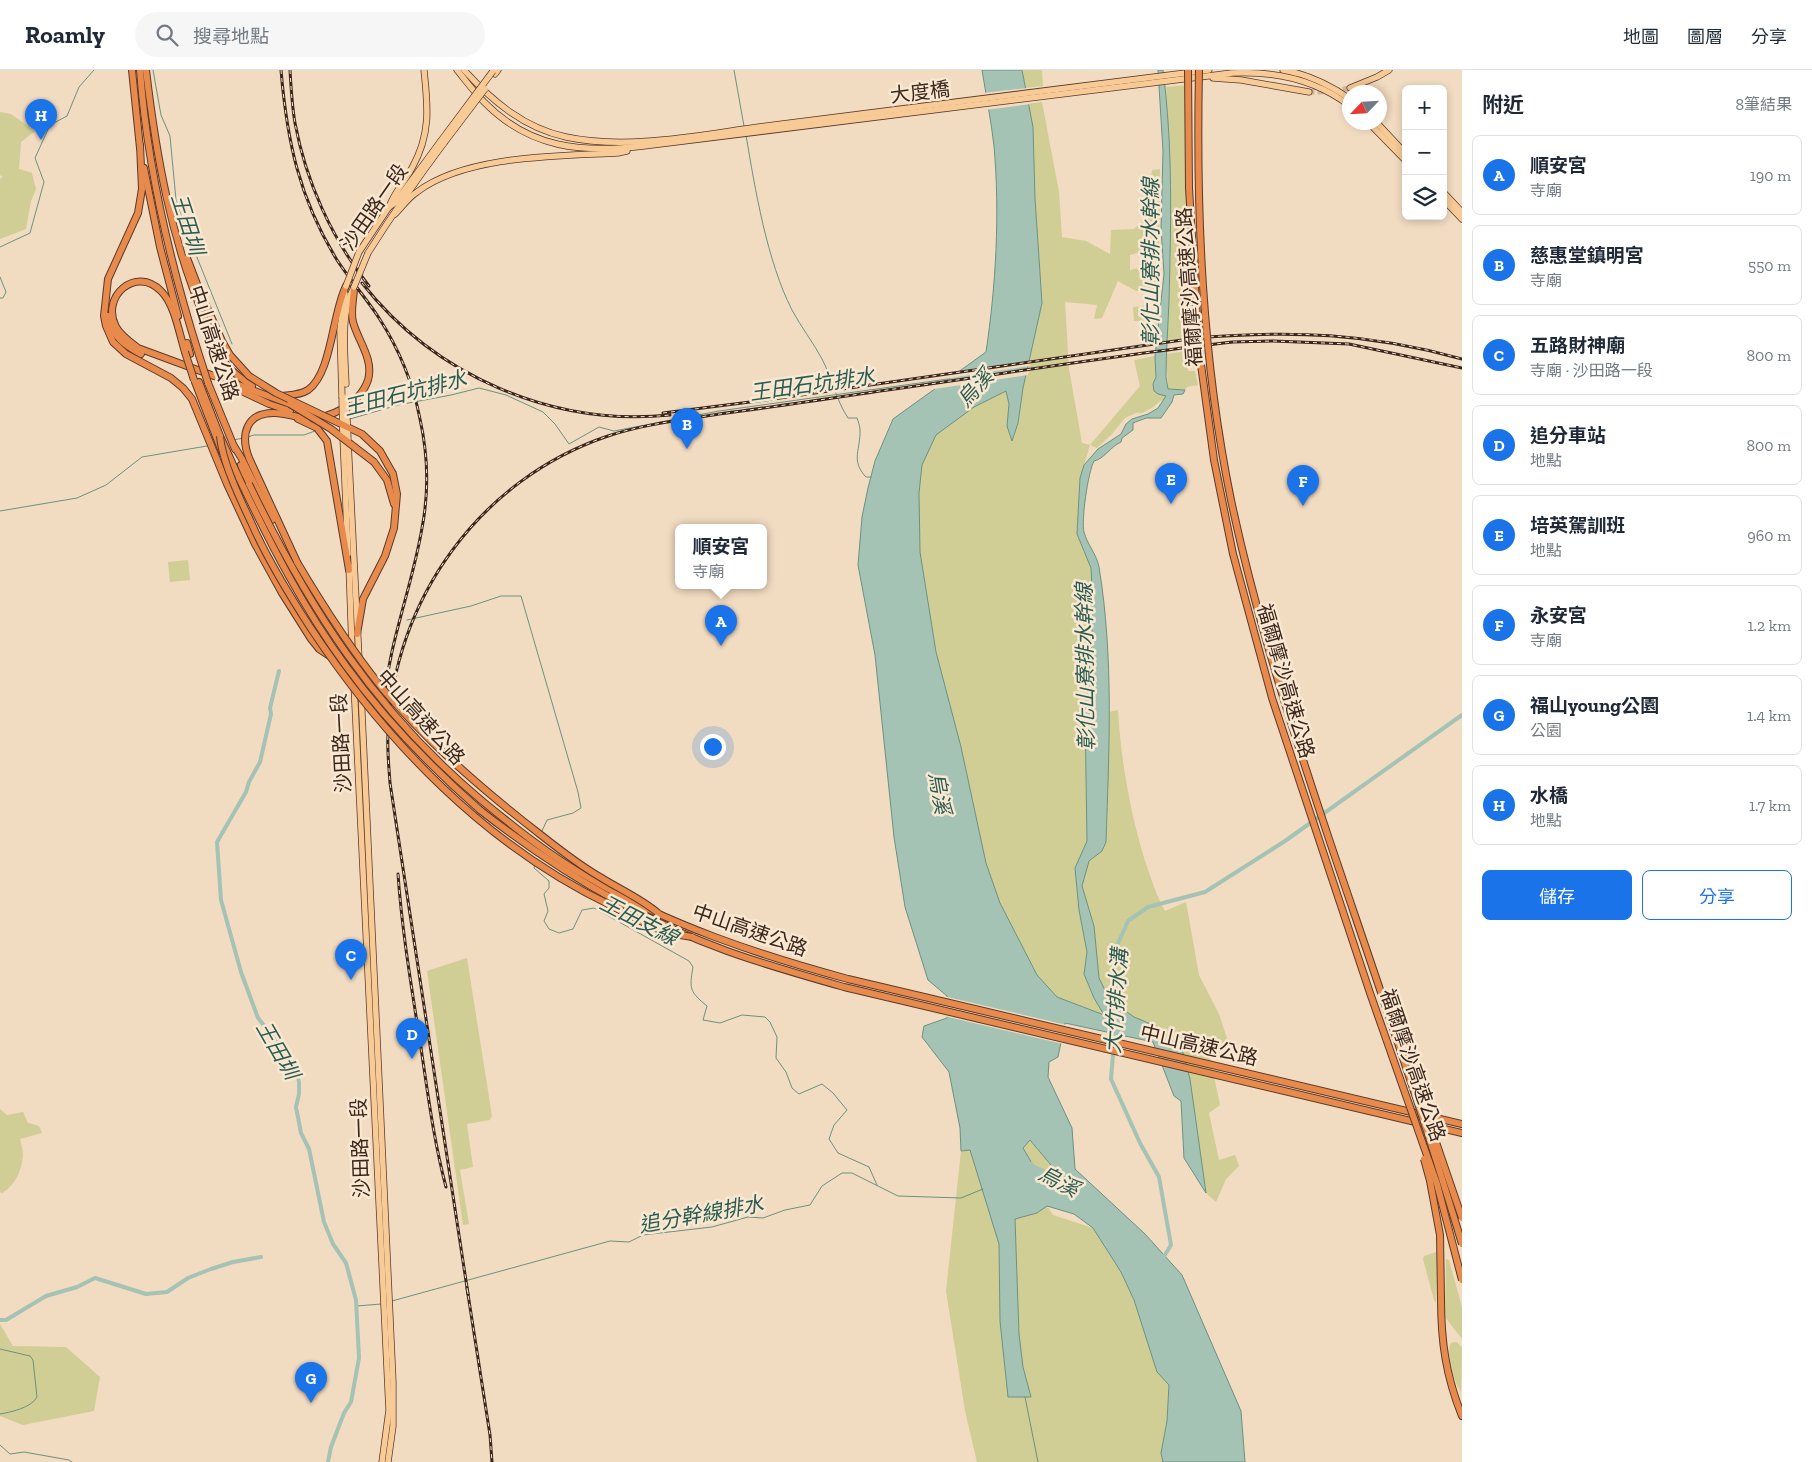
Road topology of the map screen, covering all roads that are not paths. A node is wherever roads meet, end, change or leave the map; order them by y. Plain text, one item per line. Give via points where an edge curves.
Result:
1 (132, 70) edge
2 (140, 70) edge
3 (146, 70) edge
4 (424, 70) edge
5 (457, 70) edge
6 (1188, 70) edge
7 (1204, 70) edge
8 (1283, 70) edge
9 (1389, 70) edge
10 (465, 71) edge
11 (495, 71) edge
12 (1201, 78) junction
13 (1357, 85) edge
14 (1309, 92) tunnel mouth
15 (1342, 95) edge
16 (1342, 101) edge
17 (1376, 130) edge
18 (1383, 130) edge
19 (442, 142) junction
20 (643, 144) junction
21 (140, 145) junction
22 (1402, 150) edge
23 (1402, 157) edge
24 (162, 170) junction
25 (1447, 196) edge
26 (1447, 204) edge
27 (390, 208) junction
28 (1462, 212) edge
29 (395, 214) junction
30 (1462, 219) edge
31 (346, 286) junction
32 (354, 287) junction
33 (105, 303) junction
34 (188, 353) junction
35 (215, 376) junction
36 (252, 386) junction
37 (344, 397) junction
38 (286, 414) junction
39 (310, 418) junction
40 (346, 438) junction
41 (218, 443) junction
42 (232, 443) junction
43 (396, 513) junction
44 (297, 562) junction
45 (349, 570) junction
46 (357, 634) junction
47 (356, 659) junction
48 (658, 913) junction
49 (692, 937) junction
50 (1397, 1072) junction
51 (1414, 1087) junction
52 (1462, 1124) edge
53 (1462, 1133) edge
54 (381, 1194) junction
55 (1462, 1218) edge
56 (1462, 1244) edge
57 (1462, 1280) edge
58 (1462, 1416) edge
59 (382, 1462) edge
60 (388, 1462) edge

1 - 21 highway, 中山高速公路
2 - 42 highway, 中山高速公路, bridge via 152,163 179,291 208,383
3 - 24 highway
4 - 27 main road via 428,109 425,132 413,167
5 - 20 main road via 484,102 528,135 556,145 594,150
6 - 50 highway, 福爾摩沙高速公路, bridge via 1189,197 1199,350 1210,436 1233,554 1275,707
7 - 20 main road, 大度橋, bridge
7 - 51 highway, 福爾摩沙高速公路, bridge via 1199,186 1202,269 1211,372 1231,500 1257,611 1290,724
8 - 15 main road via 1306,76
9 - 13 main road
10 - 20 main road via 501,107 532,125 586,141
11 - 19 main road, 沙田路一段, bridge
12 - 14 main road via 1241,80
12 - 16 main road via 1254,72 1286,76 1308,82
12 - 20 main road, 大度橋, bridge
17 - 23 main road
18 - 22 main road
19 - 27 main road, 沙田路一段
19 - 29 main road, 沙田路一段
20 - 29 main road, 沙田路一段 via 618,153 510,161 462,172 417,192
21 - 33 highway via 142,189 138,213 108,279
21 - 34 highway, 中山高速公路 via 160,247
24 - 36 highway via 177,238 198,303 226,364
24 - 43 highway, bridge via 183,246 200,292 230,355 249,376 276,393 362,434 380,451 393,474
25 - 28 main road
26 - 30 main road
27 - 31 main road, 沙田路一段, bridge via 359,252
29 - 32 main road, 沙田路一段, bridge via 368,253
31 - 36 highway via 324,363 313,385 306,391 278,397
31 - 37 main road, 沙田路一段 via 340,330
32 - 37 main road, 沙田路一段 via 344,340
32 - 39 highway via 352,318 368,359 368,379 359,395 344,407
33 - 39 highway via 113,332 133,350
33 - 41 highway via 106,326 113,342 126,354 160,371 184,388
34 - 35 highway via 161,290 145,282 137,282 118,292 112,316 117,328 130,342 149,354
34 - 41 highway, 中山高速公路
35 - 36 highway
35 - 43 highway, bridge via 290,404 331,428 374,462 387,480
37 - 40 main road, 沙田路一段, bridge
38 - 39 highway
38 - 44 highway via 259,416 250,423 245,437 248,458
38 - 45 highway via 319,430 327,442
40 - 45 main road, 沙田路一段
40 - 46 main road, 沙田路一段
41 - 47 highway via 230,492 282,593 319,649 331,657
41 - 49 highway, 中山高速公路, bridge via 317,624 385,715 445,779 506,830 569,873 598,891
41 - 49 highway, 中山高速公路, bridge via 256,535 300,611 366,704 416,761 504,840 554,876 646,923
42 - 44 highway, 中山高速公路
42 - 48 highway, 中山高速公路, bridge via 285,556 325,624 379,698 423,747 473,794 552,855 597,883
43 - 46 highway via 390,542 363,599
44 - 48 highway, bridge via 365,666 431,741 541,836 582,866
45 - 47 main road, 沙田路一段
46 - 47 main road, 沙田路一段
47 - 54 main road, 沙田路一段
48 - 52 highway, 中山高速公路, bridge via 754,950 848,978
49 - 53 highway, 中山高速公路, bridge via 768,965 844,986
50 - 57 highway, 福爾摩沙高速公路, bridge via 1437,1184
50 - 58 highway, bridge via 1436,1211 1440,1235 1441,1333 1452,1390
51 - 55 highway, bridge via 1428,1116
51 - 56 highway, 福爾摩沙高速公路, bridge
54 - 59 main road, 沙田路一段 via 389,1410
54 - 60 main road, 沙田路一段 via 394,1390

